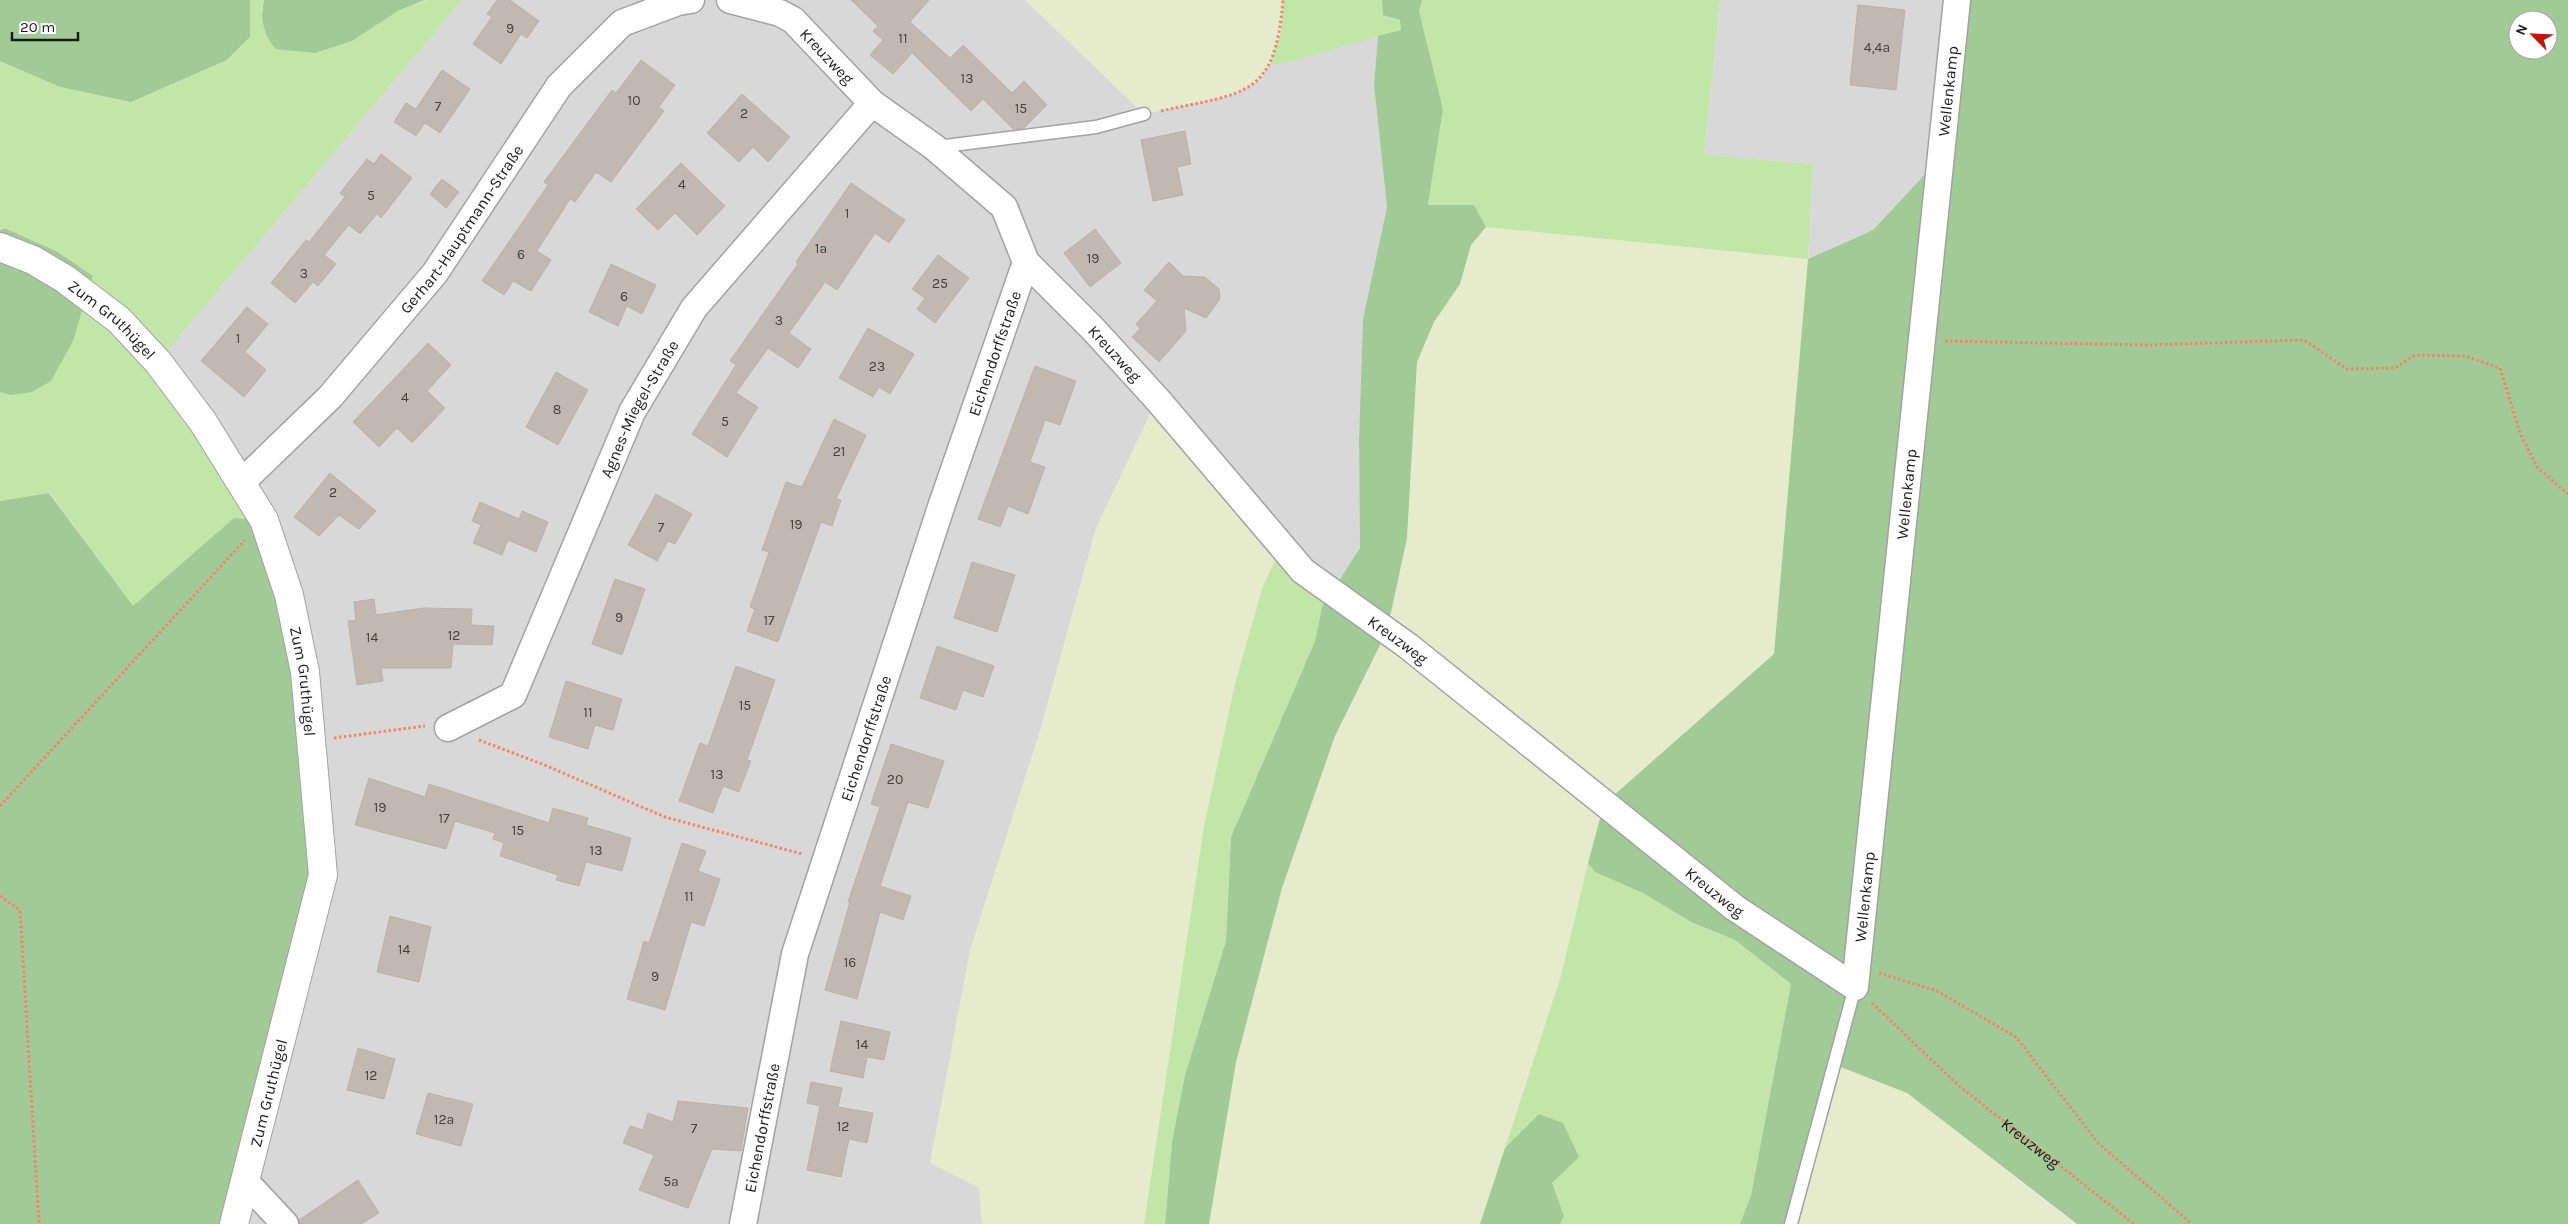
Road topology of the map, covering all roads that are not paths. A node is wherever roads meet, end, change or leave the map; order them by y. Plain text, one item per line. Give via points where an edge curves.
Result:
1 (691, 0) edge
2 (730, 0) edge
3 (1957, 0) edge
4 (872, 103) junction
5 (1144, 114) road end
6 (934, 147) junction
7 (0, 247) edge
8 (1026, 262) junction
9 (242, 482) junction
10 (448, 728) road end
11 (1856, 977) junction
12 (246, 1181) junction
13 (234, 1224) edge
14 (285, 1224) edge
15 (743, 1224) edge
16 (1791, 1224) edge

1 - 9 street, Gerhart-Hauptmann-Straße via 622,24 559,86 435,274 330,397
2 - 4 street, Kreuzweg via 793,20
3 - 11 street, Wellenkamp
4 - 6 street, Kreuzweg
4 - 10 street, Agnes-Miegel-Straße via 694,308 632,412 513,696
5 - 6 lane via 1096,127
6 - 8 street, Kreuzweg via 1004,207
7 - 9 street, Zum Gruthügel via 65,279 119,320 158,362
8 - 11 street, Kreuzweg via 1158,399 1303,571 1408,646 1735,908
8 - 15 street, Eichendorffstraße via 942,504 795,954
9 - 12 street, Zum Gruthügel via 264,520 289,595 305,672 323,875
11 - 16 lane
12 - 13 street, Zum Gruthügel
12 - 14 street

